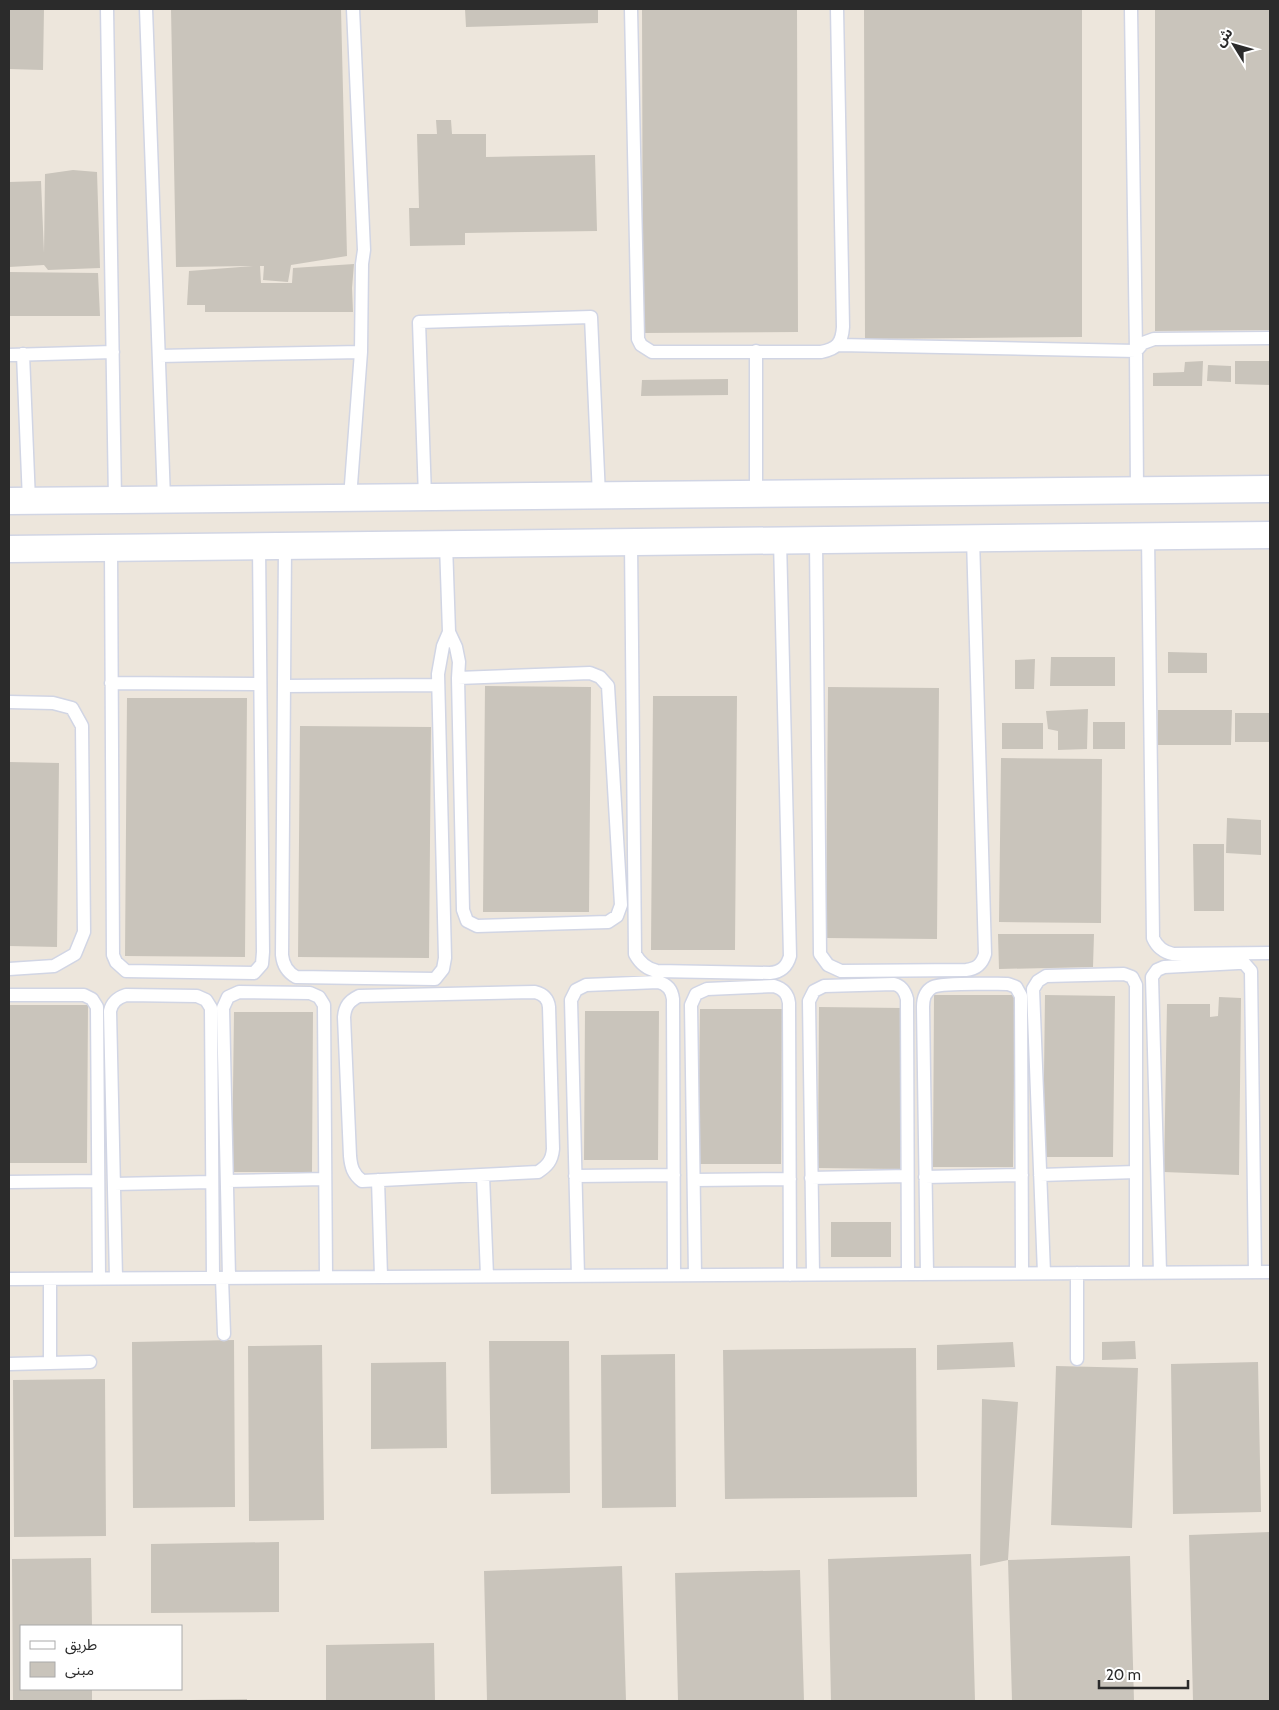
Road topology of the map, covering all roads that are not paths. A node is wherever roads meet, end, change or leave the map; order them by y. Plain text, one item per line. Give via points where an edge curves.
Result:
1 (107, 9) edge
2 (146, 9) edge
3 (354, 9) edge
4 (631, 9) edge
5 (836, 9) edge
6 (1131, 9) edge
7 (1270, 338) edge
8 (839, 345) junction
9 (1136, 350) junction
10 (112, 352) junction
11 (361, 352) junction
12 (756, 352) junction
13 (23, 354) junction
14 (9, 355) edge
15 (159, 356) junction
16 (1270, 489) edge
17 (1137, 490) junction
18 (756, 494) junction
19 (599, 496) junction
20 (425, 497) junction
21 (350, 498) junction
22 (164, 499) junction
23 (115, 500) junction
24 (19, 501) edge
25 (1270, 535) edge
26 (1148, 536) junction
27 (973, 538) junction
28 (780, 540) junction
29 (816, 540) junction
30 (631, 542) junction
31 (446, 544) junction
32 (259, 546) junction
33 (285, 546) junction
34 (110, 548) junction
35 (9, 549) edge
36 (449, 632) junction
37 (458, 678) junction
38 (111, 683) junction
39 (260, 684) junction
40 (438, 685) junction
41 (284, 686) junction
42 (9, 702) edge
43 (1270, 953) edge
44 (9, 969) edge
45 (9, 996) edge
46 (1136, 1172) junction
47 (674, 1174) junction
48 (1040, 1174) junction
49 (483, 1175) junction
50 (1022, 1175) junction
51 (575, 1176) junction
52 (907, 1176) junction
53 (926, 1177) junction
54 (811, 1178) junction
55 (324, 1179) junction
56 (790, 1179) junction
57 (378, 1180) junction
58 (694, 1180) junction
59 (98, 1181) junction
60 (227, 1181) junction
61 (9, 1182) edge
62 (211, 1182) junction
63 (114, 1184) junction
64 (1136, 1272) junction
65 (1160, 1272) junction
66 (1255, 1272) junction
67 (1270, 1272) edge
68 (1022, 1273) junction
69 (1044, 1273) junction
70 (1077, 1273) junction
71 (790, 1274) junction
72 (812, 1274) junction
73 (908, 1274) junction
74 (927, 1274) junction
75 (674, 1275) junction
76 (695, 1275) junction
77 (382, 1276) junction
78 (487, 1276) junction
79 (578, 1276) junction
80 (326, 1277) junction
81 (99, 1278) junction
82 (116, 1278) junction
83 (221, 1278) junction
84 (9, 1279) edge
85 (50, 1279) junction
86 (224, 1334) dead end
87 (1077, 1359) dead end
88 (90, 1362) dead end
89 (50, 1363) junction
90 (9, 1364) edge

1 - 10 lane
2 - 15 lane
3 - 11 lane via 364,250
4 - 12 lane via 638,339 652,352
5 - 8 lane via 843,327
6 - 9 lane
7 - 9 lane via 1154,339
8 - 9 lane
8 - 12 lane via 821,352
9 - 17 lane
10 - 13 lane
10 - 23 lane
11 - 15 lane
11 - 21 lane
12 - 18 lane
13 - 14 lane
13 - 24 lane
15 - 22 lane
16 - 17 street
17 - 18 street
18 - 19 street
19 - 20 street
19 - 20 lane via 591,317 420,322
20 - 21 street
21 - 22 street
22 - 23 street
23 - 24 street
25 - 26 street
26 - 27 street
26 - 43 lane via 1153,938 1160,949 1173,954
27 - 29 street
27 - 29 lane via 985,954 981,964 966,970 841,971 828,965 820,954
28 - 29 street
28 - 30 street
28 - 30 lane via 790,956 786,966 770,973 657,971 644,966 635,954
30 - 31 street
31 - 33 street
31 - 36 lane
32 - 33 street
32 - 34 street
32 - 39 lane
33 - 41 lane
34 - 35 street
34 - 38 lane
36 - 37 lane via 459,662
36 - 40 lane via 440,660
37 - 37 lane via 462,910 467,921 477,926 608,922 617,916 621,905 608,686 600,677 590,673
38 - 39 lane
38 - 39 lane via 112,948 116,962 126,971 254,973 262,964 263,952
40 - 41 lane
40 - 41 lane via 445,958 436,979 296,977 285,968 282,955
42 - 44 lane via 53,703 72,708 82,726 84,932 74,954 54,966
45 - 59 lane via 84,995 95,1002 98,1012
46 - 48 lane
46 - 48 lane via 1136,985 1124,974 1046,976 1033,989
46 - 64 lane
47 - 51 lane
47 - 51 lane via 673,999 670,990 658,982 586,985 572,995
47 - 75 lane
48 - 69 lane
49 - 57 lane
49 - 57 lane via 538,1172 552,1157 549,1002 544,995 535,992 359,996 349,1001 344,1017 352,1171 362,1181
49 - 78 lane
50 - 53 lane
50 - 53 lane via 1021,996 1016,987 1008,984 939,985 928,990 923,1007
50 - 68 lane
51 - 79 lane
52 - 54 lane
52 - 54 lane via 907,999 902,987 894,984 824,986 810,996
52 - 73 lane
53 - 74 lane
54 - 72 lane
55 - 60 lane
55 - 60 lane via 325,1010 322,1000 310,993 238,992 228,997 223,1008
55 - 80 lane
56 - 58 lane
56 - 58 lane via 789,1003 787,994 774,986 707,989 693,999
56 - 71 lane
57 - 77 lane
58 - 76 lane
59 - 61 lane
59 - 81 lane
60 - 83 lane
62 - 63 lane
62 - 63 lane via 212,1012 209,1003 197,996 126,995 115,1000 110,1011
62 - 83 lane
63 - 82 lane
64 - 65 lane
64 - 70 lane
65 - 66 lane
65 - 66 lane via 1152,977 1164,967 1244,963 1251,971
66 - 67 lane
68 - 69 lane
68 - 74 lane
69 - 70 lane
70 - 87 lane
71 - 72 lane
71 - 76 lane
72 - 73 lane
73 - 74 lane
75 - 76 lane
75 - 79 lane
77 - 78 lane
77 - 80 lane
78 - 79 lane
80 - 83 lane
81 - 82 lane
81 - 85 lane
82 - 83 lane
83 - 86 lane
84 - 85 lane
85 - 89 lane
88 - 89 lane
89 - 90 lane

